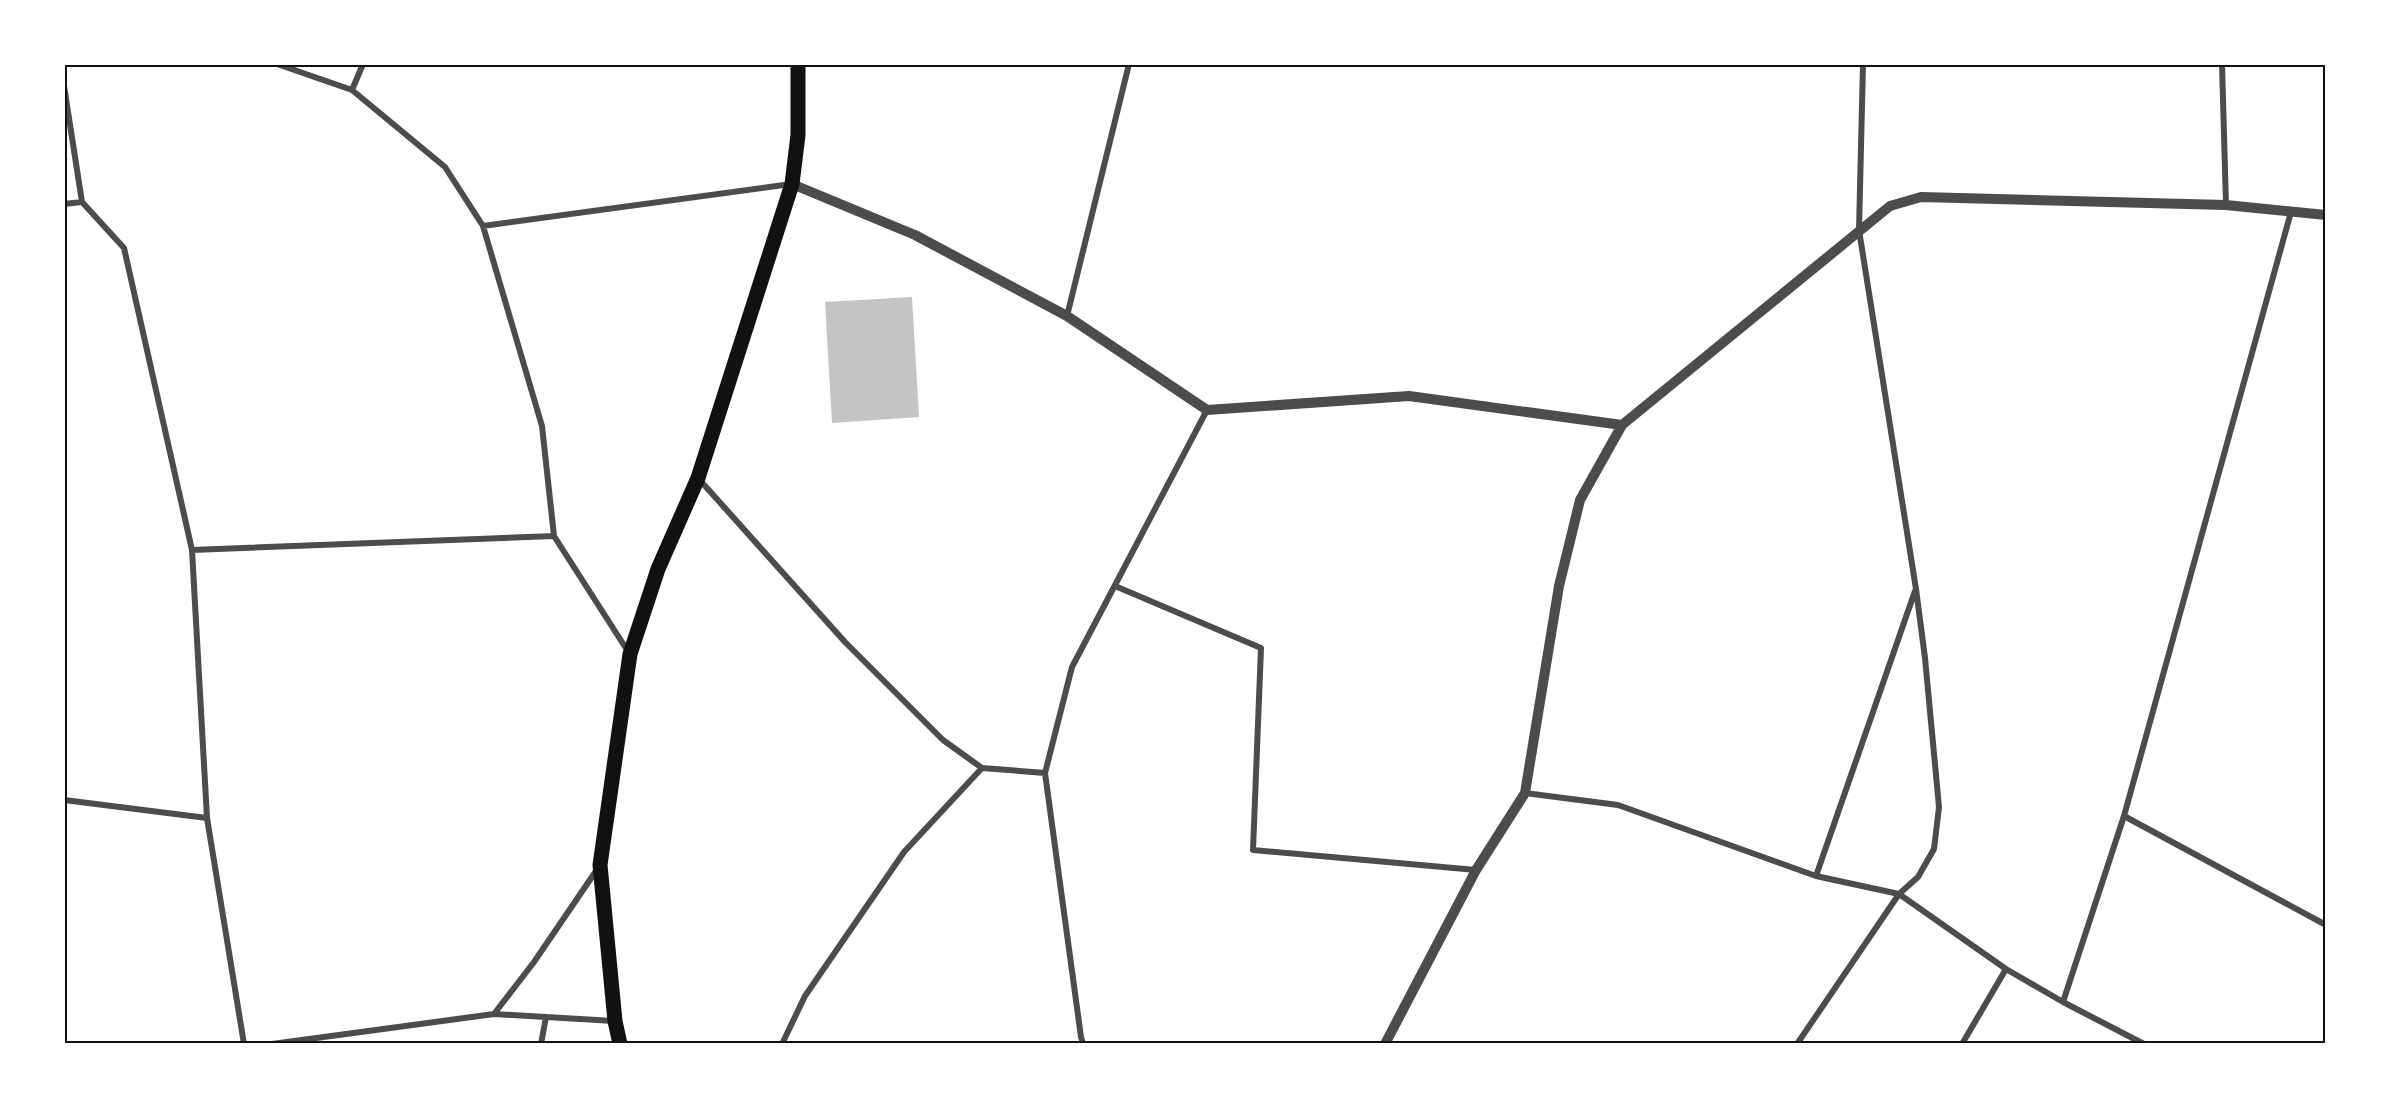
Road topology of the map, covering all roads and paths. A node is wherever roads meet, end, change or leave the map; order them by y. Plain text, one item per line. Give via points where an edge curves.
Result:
1 (277, 64) edge
2 (363, 64) edge
3 (798, 64) edge
4 (1129, 64) edge
5 (1863, 64) edge
6 (2222, 64) edge
7 (64, 86) edge
8 (351, 90) junction
9 (792, 184) junction
10 (82, 202) junction
11 (64, 204) edge
12 (2226, 205) junction
13 (2291, 212) junction
14 (2325, 215) edge
15 (483, 226) junction
16 (1859, 230) junction
17 (1067, 316) junction
18 (1207, 410) junction
19 (1622, 425) junction
20 (698, 478) junction
21 (554, 536) junction
22 (192, 550) junction
23 (1115, 586) junction
24 (1916, 589) junction
25 (630, 654) junction
26 (982, 768) junction
27 (1045, 773) junction
28 (1526, 793) junction
29 (64, 800) edge
30 (2124, 816) junction
31 (207, 818) junction
32 (600, 865) junction
33 (1476, 870) junction
34 (1816, 876) junction
35 (1899, 894) junction
36 (2325, 925) edge
37 (2006, 969) junction
38 (2063, 1002) junction
39 (494, 1014) junction
40 (546, 1017) junction
41 (615, 1021) junction
42 (244, 1044) edge
43 (272, 1044) edge
44 (541, 1044) edge
45 (620, 1044) edge
46 (782, 1044) edge
47 (1083, 1044) edge
48 (1385, 1044) edge
49 (1797, 1044) edge
50 (1962, 1044) edge
51 (2144, 1044) edge

1 - 8 street
2 - 8 street
3 - 9 main road via 798,135
4 - 17 street
5 - 16 street
6 - 12 street
7 - 10 street
8 - 15 street via 445,167
9 - 15 street
9 - 17 street via 915,235
9 - 20 main road
10 - 11 street
10 - 22 street via 124,248
12 - 13 street
12 - 16 street via 1921,197 1890,206
13 - 14 street
13 - 30 street
15 - 21 street via 542,426
16 - 19 street
16 - 24 street
17 - 18 street
18 - 19 street via 1409,396
18 - 23 street
19 - 28 street via 1580,500 1559,586
20 - 25 main road via 658,569
20 - 26 street via 845,642 943,740
21 - 22 street
21 - 25 street
22 - 31 street
23 - 27 street via 1072,667
23 - 33 street via 1261,648 1253,850
24 - 34 street
24 - 35 street via 1939,807 1934,849 1918,877
25 - 32 main road
26 - 27 street
26 - 46 street via 904,852 805,996
27 - 47 street
28 - 33 street
28 - 34 street via 1618,805
29 - 31 street
30 - 36 street
30 - 38 street
31 - 42 street
32 - 39 street
32 - 41 main road
33 - 48 street
34 - 35 street
35 - 37 street
35 - 49 street
37 - 38 street
37 - 50 street
38 - 51 street
39 - 40 street
39 - 43 street
40 - 41 street
40 - 44 street
41 - 45 main road

